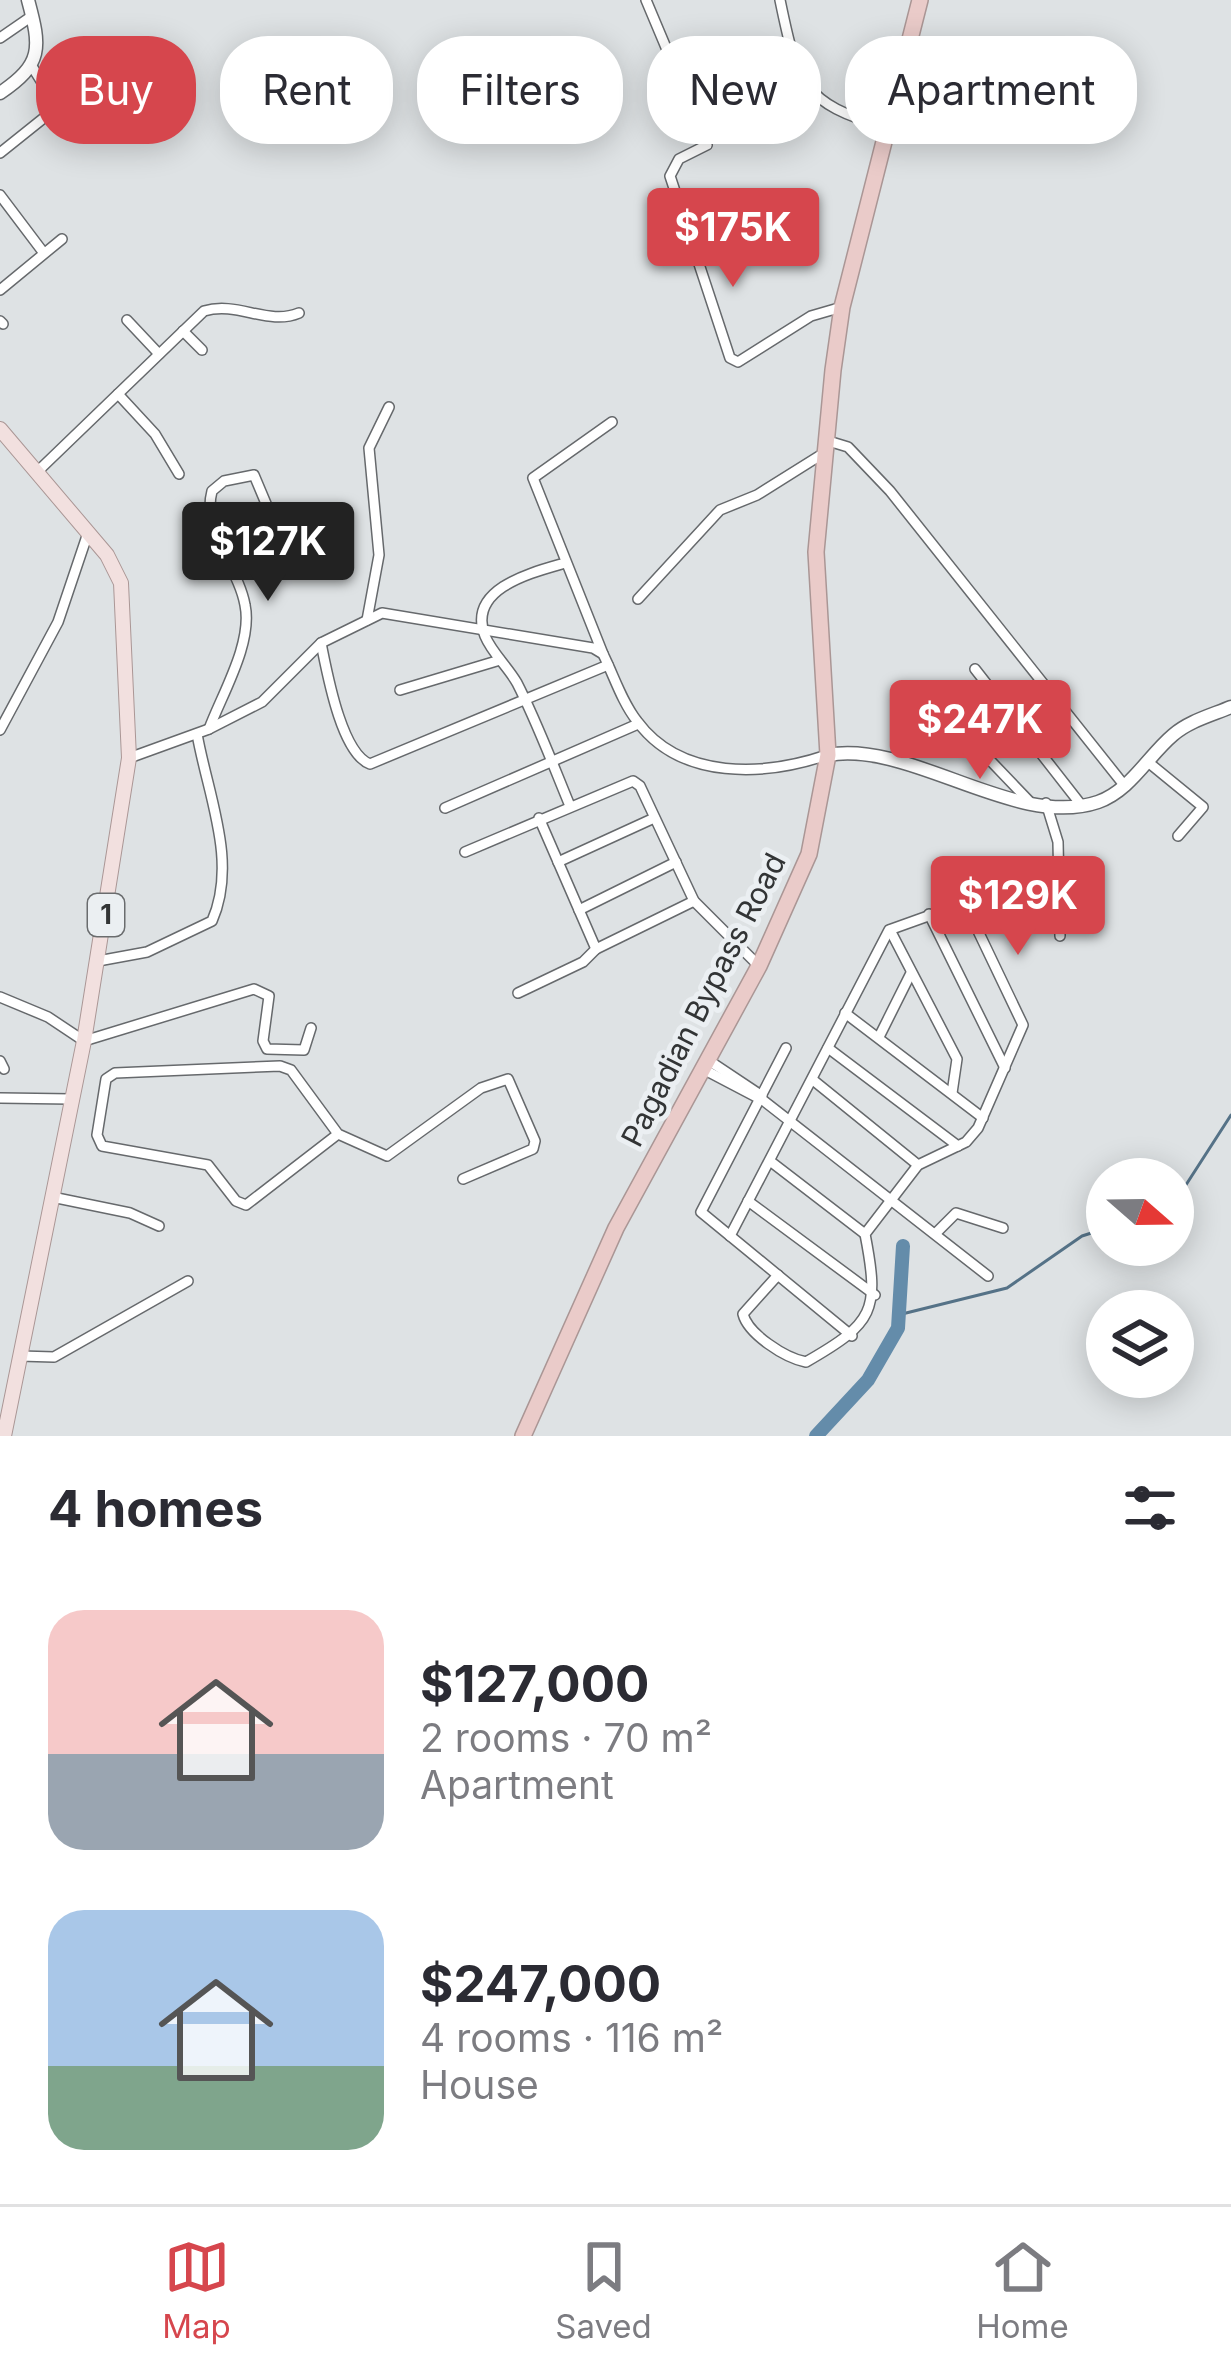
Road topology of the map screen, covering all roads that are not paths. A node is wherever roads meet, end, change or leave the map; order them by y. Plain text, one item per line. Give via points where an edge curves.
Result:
1 (28, 0) edge
2 (646, 0) edge
3 (780, 0) edge
4 (920, 0) edge
5 (32, 16) junction
6 (910, 36) edge
7 (0, 38) edge
8 (33, 68) junction
9 (36, 74) edge
10 (0, 92) edge
11 (845, 111) edge
12 (36, 124) edge
13 (882, 144) edge
14 (0, 153) edge
15 (2, 205) edge
16 (62, 239) dead end
17 (43, 252) junction
18 (0, 290) edge
19 (842, 307) junction
20 (299, 314) dead end
21 (128, 320) dead end
22 (183, 331) junction
23 (202, 350) dead end
24 (159, 354) junction
25 (118, 394) junction
26 (389, 407) dead end
27 (612, 422) dead end
28 (0, 429) edge
29 (825, 446) junction
30 (37, 472) junction
31 (179, 474) dead end
32 (270, 513) dead end
33 (88, 532) junction
34 (565, 562) junction
35 (638, 599) dead end
36 (367, 620) junction
37 (484, 634) junction
38 (321, 643) junction
39 (606, 659) junction
40 (500, 660) junction
41 (974, 669) dead end
42 (400, 690) dead end
43 (524, 701) junction
44 (1231, 707) edge
45 (638, 724) junction
46 (0, 730) edge
47 (203, 732) junction
48 (963, 733) dead end
49 (828, 755) junction
50 (130, 758) junction
51 (551, 759) junction
52 (1148, 763) junction
53 (1124, 785) junction
54 (1029, 801) junction
55 (1046, 803) junction
56 (569, 806) junction
57 (1082, 806) junction
58 (445, 808) dead end
59 (539, 818) junction
60 (652, 819) junction
61 (1178, 836) dead end
62 (465, 852) dead end
63 (558, 862) junction
64 (676, 862) junction
65 (694, 901) junction
66 (579, 910) junction
67 (929, 914) junction
68 (889, 929) junction
69 (1060, 936) dead end
70 (596, 949) junction
71 (98, 961) junction
72 (759, 965) junction
73 (911, 973) junction
74 (518, 994) dead end
75 (0, 997) edge
76 (16, 1006) junction
77 (2, 1013) edge
78 (845, 1013) junction
79 (310, 1028) dead end
80 (879, 1037) junction
81 (84, 1041) junction
82 (786, 1048) dead end
83 (828, 1048) junction
84 (705, 1064) junction
85 (1005, 1068) junction
86 (813, 1080) junction
87 (952, 1093) junction
88 (760, 1097) junction
89 (0, 1099) edge
90 (71, 1100) junction
91 (99, 1107) junction
92 (982, 1118) junction
93 (791, 1122) junction
94 (338, 1134) junction
95 (958, 1146) junction
96 (770, 1161) junction
97 (918, 1165) junction
98 (463, 1179) dead end
99 (52, 1197) junction
100 (890, 1199) junction
101 (748, 1201) junction
102 (159, 1226) dead end
103 (1003, 1228) dead end
104 (936, 1233) junction
105 (865, 1234) junction
106 (730, 1236) junction
107 (778, 1276) junction
108 (988, 1276) dead end
109 (188, 1281) dead end
110 (875, 1294) junction
111 (852, 1336) junction
112 (20, 1356) junction
113 (4, 1436) edge
114 (523, 1436) edge

1 - 5 street
2 - 19 street via 706,145 679,159 670,176 730,358 738,362 799,322
3 - 11 street via 814,98
4 - 6 highway, Pagadian Bypass Road
5 - 7 street
5 - 8 street
8 - 9 street
8 - 10 street
12 - 14 street
13 - 19 highway, Pagadian Bypass Road
15 - 17 street
16 - 17 street
17 - 18 street
19 - 29 highway, Pagadian Bypass Road
20 - 22 street via 280,320 210,308
21 - 24 street
22 - 23 street
22 - 24 street
24 - 25 street
25 - 30 street
25 - 31 street
26 - 36 street via 369,448 379,555
27 - 34 street via 533,478
28 - 30 main road, 1
29 - 35 street via 757,495 720,510
29 - 49 highway, Pagadian Bypass Road via 816,606
29 - 53 street via 848,447 890,491
30 - 33 main road, 1
32 - 47 street via 254,475 212,490 210,515 246,622
33 - 46 street via 52,635
33 - 50 main road, 1 via 124,596
34 - 37 street via 496,592 483,615
34 - 39 street
36 - 37 street via 408,613
36 - 38 street
37 - 39 street via 577,643
37 - 40 street
38 - 43 street via 356,756 370,764
38 - 47 street via 275,693
39 - 43 street
39 - 45 street
40 - 42 street
40 - 43 street
41 - 57 street
43 - 51 street
44 - 52 street via 1178,731
45 - 49 street via 684,755 730,770 770,770
45 - 51 street
47 - 50 street
47 - 71 street via 225,892 212,922 147,952
48 - 54 street
49 - 54 street via 863,756
49 - 72 highway, Pagadian Bypass Road via 809,854
50 - 71 main road, 1
51 - 56 street
51 - 58 street
52 - 53 street
52 - 61 street via 1203,807
53 - 57 street
54 - 55 street
55 - 57 street
55 - 69 street via 1058,842
56 - 59 street
56 - 60 street via 633,781
59 - 62 street
59 - 63 street
60 - 63 street
60 - 64 street
63 - 66 street
64 - 65 street
64 - 66 street
65 - 70 street
65 - 72 street
66 - 70 street
67 - 68 street
67 - 85 street
67 - 85 street via 956,906 974,916 1022,1019
68 - 73 street
68 - 78 street
70 - 74 street
71 - 81 main road, 1
72 - 84 highway, Pagadian Bypass Road
73 - 80 street
73 - 87 street via 957,1059
75 - 76 street
76 - 77 street
76 - 81 street
78 - 80 street
78 - 83 street
79 - 81 street via 304,1050 267,1049 269,996 254,988
80 - 87 street
81 - 90 main road, 1
82 - 88 street
83 - 86 street
83 - 95 street
84 - 88 street
84 - 114 highway, Pagadian Bypass Road via 616,1228
85 - 92 street
86 - 93 street
86 - 97 street
87 - 92 street
88 - 93 street
88 - 106 street via 702,1204 706,1219
89 - 90 street
90 - 91 street
90 - 99 main road, 1
91 - 94 street via 115,1073 280,1066
91 - 94 street via 102,1146 208,1165 246,1205
92 - 95 street
93 - 96 street
93 - 100 street
94 - 98 street via 387,1156 481,1088 508,1079 533,1149
95 - 97 street
96 - 101 street
96 - 105 street
97 - 100 street
99 - 102 street
99 - 112 main road, 1
100 - 104 street
100 - 105 street
101 - 106 street
101 - 110 street
103 - 104 street via 956,1214
104 - 108 street
105 - 110 street
106 - 107 street
107 - 111 street
107 - 111 street via 743,1314 746,1325 806,1362
109 - 112 street via 54,1357
110 - 111 street
112 - 113 main road, 1

